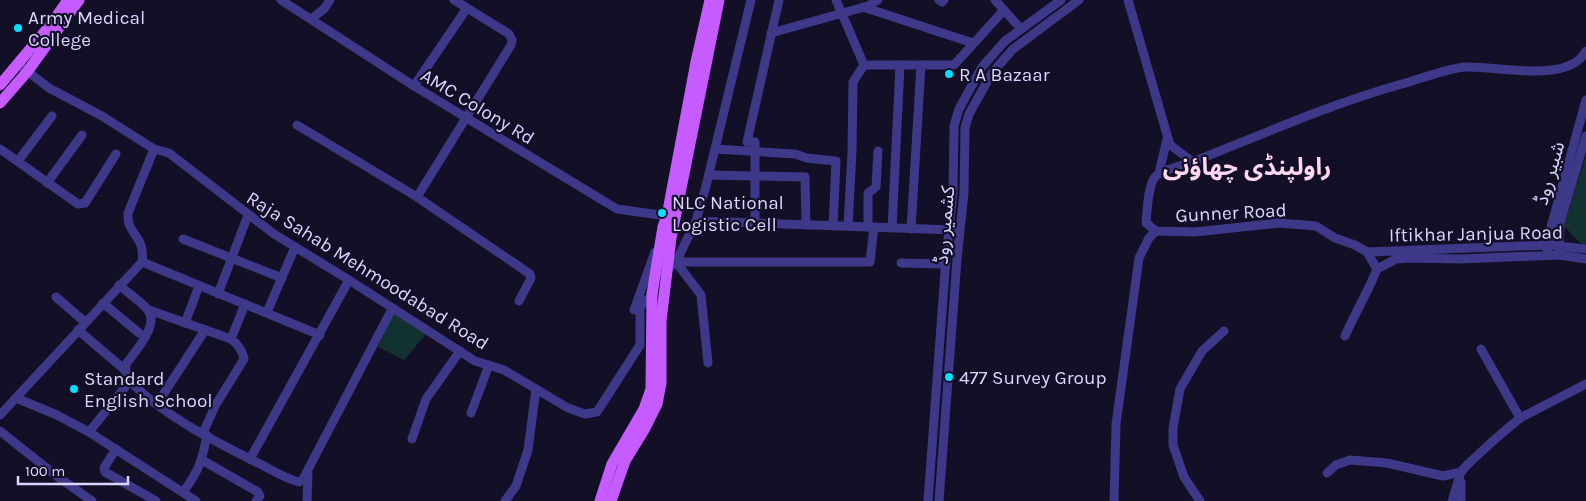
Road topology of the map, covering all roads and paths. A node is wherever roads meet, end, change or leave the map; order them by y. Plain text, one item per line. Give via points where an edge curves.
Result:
1 (68, 0) edge
2 (79, 0) edge
3 (281, 0) edge
4 (330, 0) edge
5 (454, 0) edge
6 (710, 0) edge
7 (719, 0) edge
8 (751, 0) edge
9 (779, 0) edge
10 (836, 0) edge
11 (878, 0) edge
12 (939, 0) edge
13 (944, 0) edge
14 (996, 0) edge
15 (1061, 0) edge
16 (1080, 0) edge
17 (1128, 0) edge
18 (863, 7) junction
19 (467, 8) junction
20 (1004, 10) junction
21 (842, 13) junction
22 (311, 19) junction
23 (1021, 29) junction
24 (771, 33) junction
25 (974, 43) junction
26 (1586, 51) edge
27 (18, 64) junction
28 (864, 65) junction
29 (900, 65) junction
30 (921, 65) junction
31 (28, 72) junction
32 (0, 85) edge
33 (414, 86) junction
34 (1586, 100) edge
35 (0, 103) edge
36 (52, 116) dead end
37 (466, 118) junction
38 (297, 125) dead end
39 (82, 135) dead end
40 (1586, 136) edge
41 (1168, 138) junction
42 (0, 149) edge
43 (154, 149) junction
44 (715, 150) junction
45 (878, 151) dead end
46 (755, 153) junction
47 (116, 154) dead end
48 (18, 162) junction
49 (1193, 162) junction
50 (1159, 173) junction
51 (709, 175) junction
52 (755, 176) junction
53 (47, 183) junction
54 (417, 197) junction
55 (248, 215) junction
56 (667, 216) junction
57 (696, 221) junction
58 (755, 223) junction
59 (806, 225) junction
60 (833, 226) junction
61 (848, 226) junction
62 (663, 227) junction
63 (871, 227) junction
64 (892, 228) junction
65 (911, 229) junction
66 (949, 230) junction
67 (960, 230) junction
68 (1156, 231) junction
69 (183, 239) dead end
70 (1548, 245) junction
71 (295, 247) junction
72 (1586, 249) edge
73 (1559, 250) junction
74 (1367, 252) junction
75 (1546, 255) junction
76 (231, 258) junction
77 (957, 259) junction
78 (1586, 259) edge
79 (946, 261) junction
80 (142, 262) junction
81 (676, 262) junction
82 (901, 263) dead end
83 (1377, 269) junction
84 (666, 272) junction
85 (282, 278) junction
86 (349, 280) junction
87 (120, 285) junction
88 (198, 286) junction
89 (658, 293) junction
90 (218, 294) junction
91 (56, 297) dead end
92 (518, 301) dead end
93 (103, 303) junction
94 (245, 304) junction
95 (392, 309) junction
96 (148, 310) junction
97 (267, 312) junction
98 (85, 322) junction
99 (185, 323) junction
100 (78, 330) junction
101 (205, 330) junction
102 (1224, 331) dead end
103 (139, 333) dead end
104 (320, 335) junction
105 (1345, 336) dead end
106 (232, 339) junction
107 (940, 339) junction
108 (951, 340) junction
109 (1481, 349) dead end
110 (637, 350) junction
111 (460, 351) junction
112 (708, 363) dead end
113 (939, 363) junction
114 (950, 364) junction
115 (489, 365) junction
116 (125, 370) junction
117 (130, 381) junction
118 (1586, 384) edge
119 (536, 389) junction
120 (16, 398) junction
121 (157, 404) junction
122 (471, 412) dead end
123 (0, 415) edge
124 (1520, 418) junction
125 (0, 431) edge
126 (90, 432) junction
127 (205, 434) junction
128 (412, 438) dead end
129 (116, 448) junction
130 (250, 459) junction
131 (202, 460) junction
132 (308, 470) junction
133 (1461, 472) junction
134 (1327, 473) dead end
135 (183, 492) junction
136 (259, 500) edge
137 (92, 501) edge
138 (156, 501) edge
139 (196, 501) edge
140 (307, 501) edge
141 (504, 501) edge
142 (600, 501) edge
143 (611, 501) edge
144 (928, 501) edge
145 (939, 501) edge
146 (1114, 501) edge
147 (1200, 501) edge
148 (1452, 501) edge
149 (1461, 501) edge

1 - 27 main road
2 - 31 main road
3 - 22 street, AMC Colony Rd
4 - 22 street
5 - 19 street
6 - 56 main road
7 - 84 main road via 670,238
8 - 44 street
9 - 24 street
10 - 21 street
11 - 18 street
12 - 13 street
14 - 20 street
15 - 23 street, کشمیر روڈ
16 - 67 street, کشمیر روڈ via 1013,49 992,73 970,114 965,128
17 - 41 street
18 - 21 street
18 - 25 street
19 - 33 street
19 - 37 street via 509,34 512,40
20 - 23 street
20 - 25 street
21 - 24 street
21 - 28 street
22 - 33 street, AMC Colony Rd
23 - 66 street, کشمیر روڈ via 1005,41 982,67 959,110 954,126
24 - 46 street via 747,142 755,142
25 - 30 street via 954,65
26 - 49 street via 1577,61 1545,72 1462,67 1373,92 1262,132
27 - 31 street, Raja Sahab Mehmoodabad Road
27 - 32 main road
28 - 29 street
28 - 61 street via 853,82
29 - 30 street
29 - 64 street
30 - 65 street
31 - 35 main road
31 - 43 street, Raja Sahab Mehmoodabad Road
33 - 37 street, AMC Colony Rd
34 - 70 street, شبیر روڈ
36 - 48 street
37 - 54 street
37 - 56 street, AMC Colony Rd via 617,209
38 - 54 street
39 - 53 street
40 - 73 street, شبیر روڈ via 1560,223
41 - 49 street via 1170,145
41 - 50 street
42 - 48 street
43 - 55 street, Raja Sahab Mehmoodabad Road via 169,153
43 - 80 street via 127,222 141,243
44 - 46 street
44 - 51 street
45 - 63 street via 876,187 868,193
46 - 52 street
46 - 60 street via 795,154 836,161
47 - 53 street via 84,203 78,204
48 - 53 street
49 - 50 street
50 - 68 street, Gunner Road via 1154,177 1146,224
51 - 52 street
51 - 57 street
52 - 58 street
52 - 59 street via 805,177
54 - 92 street via 530,274 532,278
55 - 71 street, Raja Sahab Mehmoodabad Road
55 - 76 street
56 - 62 main road
57 - 58 street
57 - 81 street
58 - 59 street
59 - 60 street
60 - 61 street
61 - 63 street
62 - 89 main road
62 - 110 street via 633,315
63 - 64 street
63 - 81 street via 870,262
64 - 65 street
65 - 66 street
66 - 67 street
66 - 79 street, کشمیر روڈ
67 - 77 street, کشمیر روڈ
68 - 74 street, Gunner Road via 1204,231 1279,223 1316,226
68 - 146 street via 1139,258 1116,424
69 - 76 street
70 - 73 street, Iftikhar Janjua Road
70 - 74 street, Iftikhar Janjua Road
70 - 75 street, شبیر روڈ
71 - 85 street
71 - 86 street, Raja Sahab Mehmoodabad Road
72 - 73 street, Iftikhar Janjua Road
73 - 75 street, Iftikhar Janjua Road
73 - 78 street, Iftikhar Janjua Road
74 - 83 street
75 - 83 street, Iftikhar Janjua Road via 1396,259
76 - 85 street
76 - 90 street
77 - 79 street
77 - 108 street, کشمیر روڈ
79 - 82 street
79 - 107 street, کشمیر روڈ
80 - 87 street
80 - 88 street
81 - 84 street
81 - 112 street via 701,295
83 - 105 street
84 - 89 main road
85 - 97 street
86 - 95 street, Raja Sahab Mehmoodabad Road
86 - 104 street
87 - 93 street
87 - 96 street
88 - 90 street
88 - 99 street
89 - 110 street via 640,309 641,336
89 - 142 main road via 651,389 644,409 612,464
89 - 143 main road via 661,384 657,404 625,461
90 - 94 street
91 - 98 street
93 - 98 street
93 - 103 street
94 - 97 street
94 - 106 street
95 - 111 street, Raja Sahab Mehmoodabad Road
95 - 132 street
96 - 99 street
96 - 116 street via 152,319 150,328
97 - 104 street
98 - 100 street
99 - 101 street
100 - 116 street
100 - 120 street
101 - 106 street
101 - 121 street
102 - 147 street via 1202,351 1180,389 1173,428 1173,445 1184,478
104 - 130 street
106 - 127 street via 244,359 214,406
107 - 108 street
107 - 113 street, کشمیر روڈ
108 - 114 street, کشمیر روڈ
109 - 124 street
110 - 119 street, Raja Sahab Mehmoodabad Road via 597,412 585,414 568,408
111 - 115 street, Raja Sahab Mehmoodabad Road
111 - 128 street via 426,399
113 - 114 street
113 - 144 street, کشمیر روڈ
114 - 145 street, کشمیر روڈ
115 - 119 street, Raja Sahab Mehmoodabad Road
115 - 122 street
116 - 117 street
117 - 121 street
117 - 126 street
118 - 124 street
119 - 141 street via 528,450 516,486
120 - 123 street
120 - 126 street
121 - 127 street
124 - 133 street
125 - 137 street
126 - 129 street
127 - 130 street
127 - 131 street
129 - 135 street
129 - 138 street via 104,468 105,472
130 - 132 street via 299,482
131 - 135 street
131 - 136 street via 258,492
132 - 140 street
133 - 134 street via 1443,476 1387,463 1350,460 1336,465
133 - 148 street
133 - 149 street
135 - 139 street

